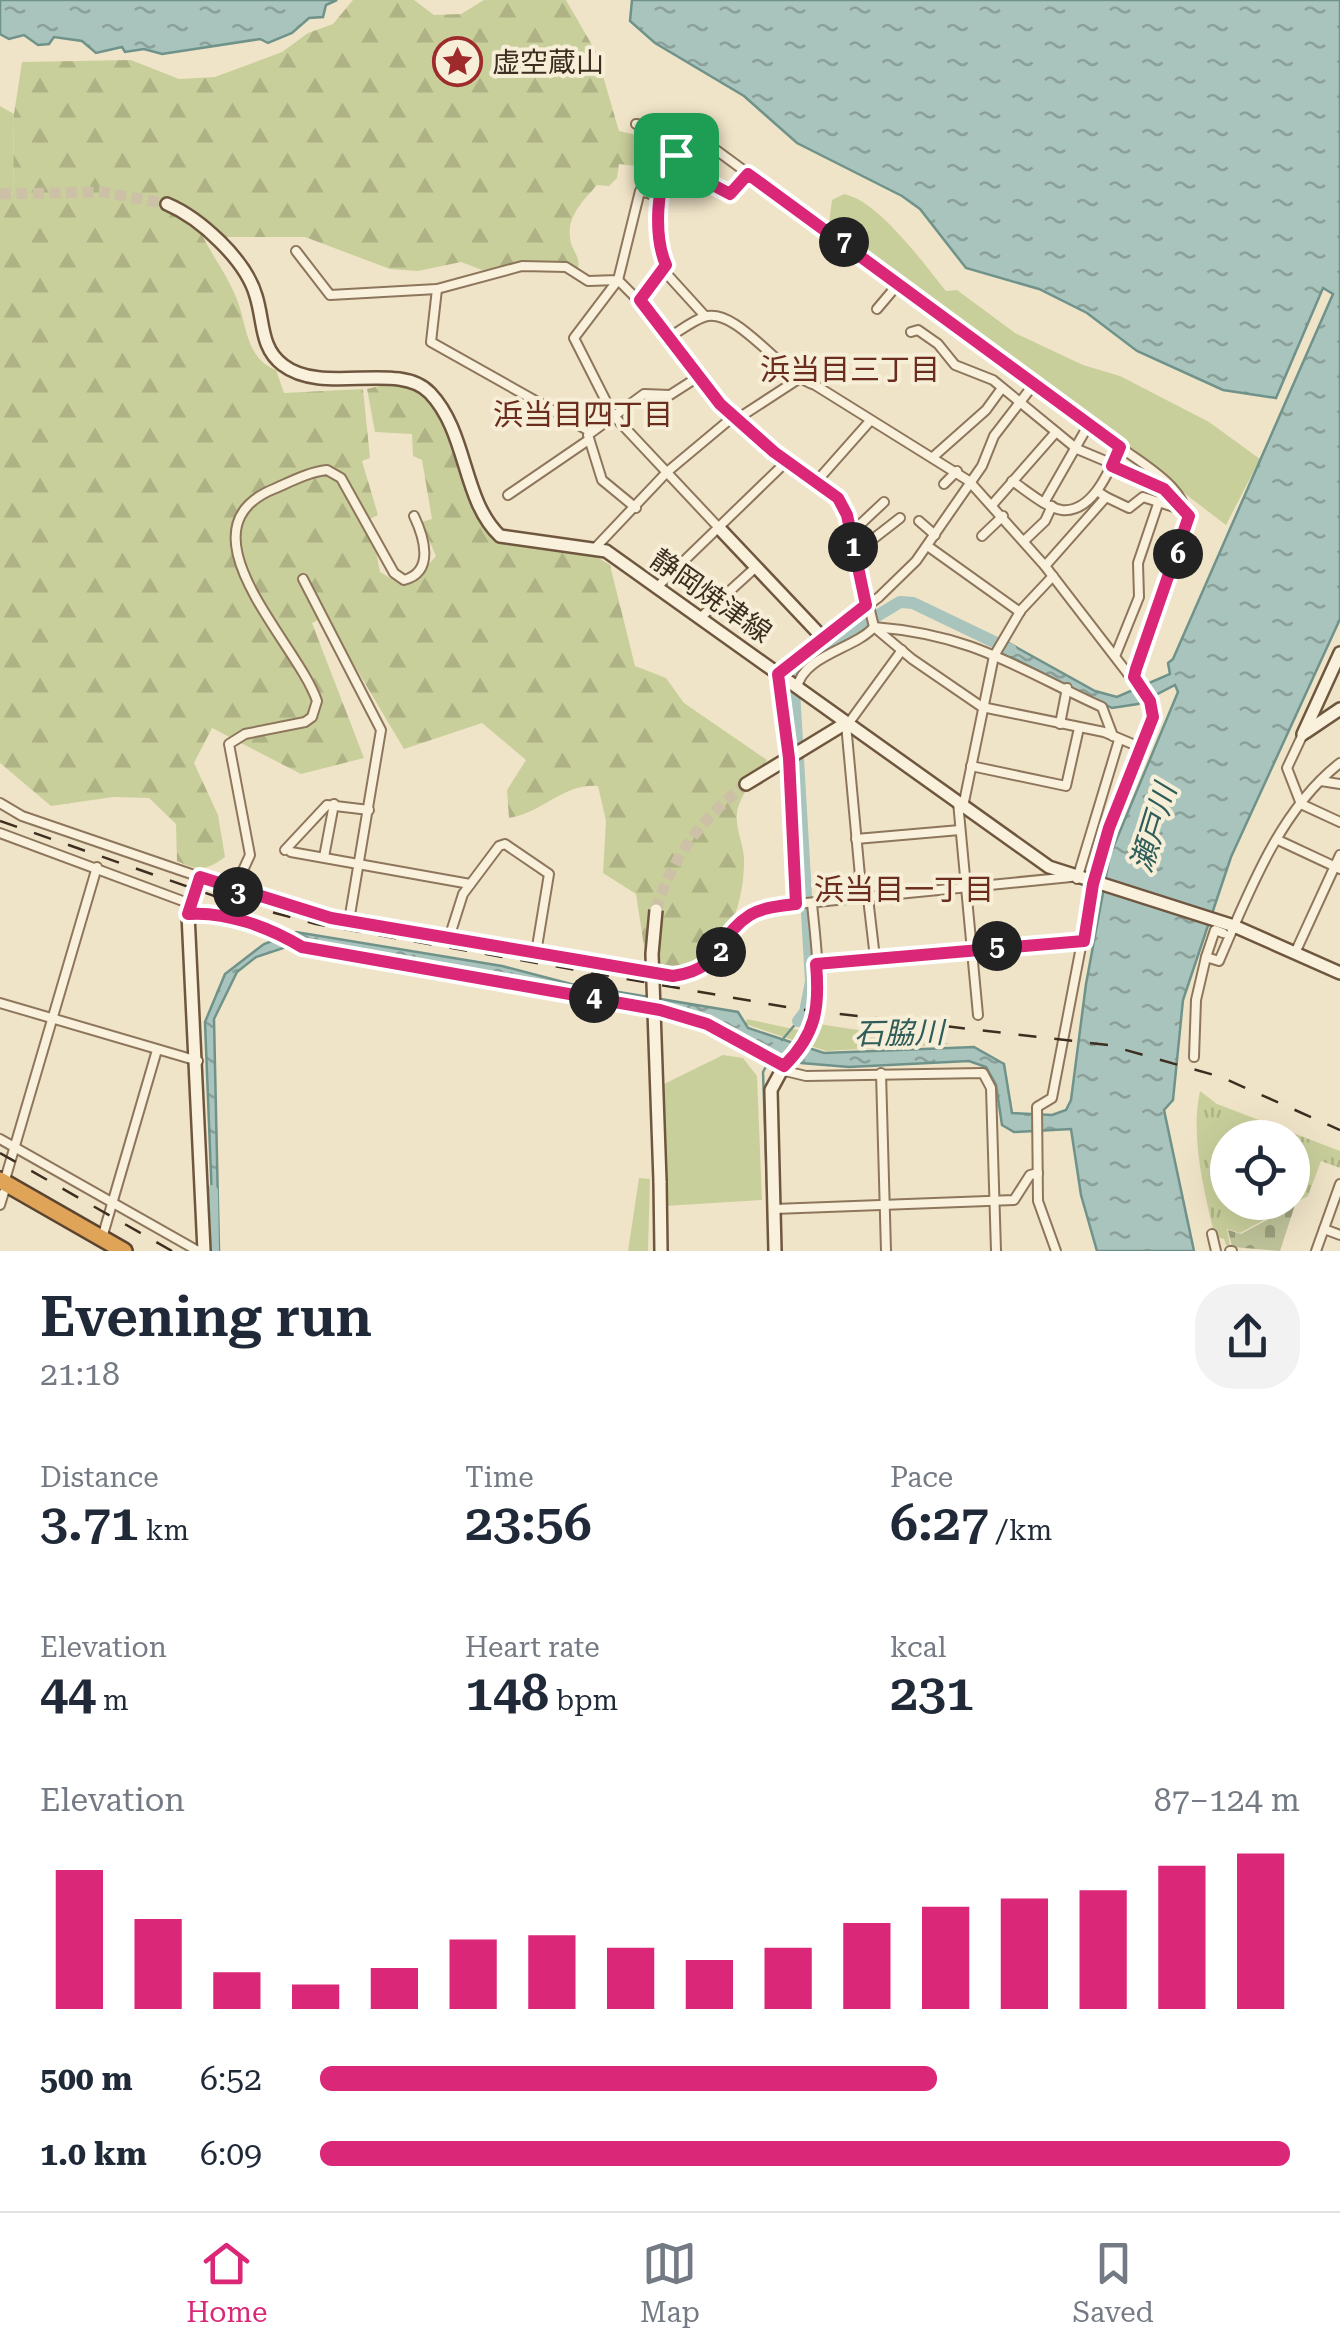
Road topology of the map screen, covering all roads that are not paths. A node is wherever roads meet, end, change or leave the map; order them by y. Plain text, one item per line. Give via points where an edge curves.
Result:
1 (636, 124) dead end
2 (683, 134) junction
3 (671, 154) junction
4 (748, 174) junction
5 (661, 197) junction
6 (167, 204) tunnel mouth
7 (296, 250) dead end
8 (665, 272) junction
9 (618, 280) junction
10 (899, 284) junction
11 (436, 290) junction
12 (640, 300) junction
13 (876, 309) dead end
14 (705, 316) junction
15 (911, 332) dead end
16 (668, 337) junction
17 (698, 377) junction
18 (797, 380) junction
19 (1034, 384) junction
20 (1002, 388) junction
21 (1019, 403) junction
22 (614, 415) junction
23 (736, 417) junction
24 (870, 421) junction
25 (1089, 424) junction
26 (1056, 432) junction
27 (589, 436) junction
28 (1074, 446) junction
29 (1120, 447) junction
30 (933, 457) junction
31 (787, 461) junction
32 (1112, 466) junction
33 (957, 471) junction
34 (667, 472) junction
35 (968, 481) junction
36 (1012, 481) junction
37 (816, 482) junction
38 (944, 484) dead end
39 (1102, 494) junction
40 (508, 495) dead end
41 (1159, 501) junction
42 (884, 502) dead end
43 (992, 504) junction
44 (1048, 504) junction
45 (636, 508) junction
46 (1178, 509) junction
47 (414, 516) dead end
48 (1003, 516) junction
49 (1189, 516) junction
50 (900, 518) dead end
51 (919, 520) dead end
52 (720, 529) junction
53 (850, 533) junction
54 (936, 535) junction
55 (982, 536) dead end
56 (1024, 541) junction
57 (596, 547) junction
58 (928, 547) junction
59 (855, 553) junction
60 (1045, 566) junction
61 (756, 567) junction
62 (1053, 576) junction
63 (303, 579) dead end
64 (656, 588) junction
65 (866, 605) junction
66 (1020, 612) junction
67 (700, 618) junction
68 (874, 627) junction
69 (823, 638) junction
70 (902, 650) junction
71 (995, 652) junction
72 (1340, 653) edge
73 (1116, 654) junction
74 (1134, 677) junction
75 (789, 682) junction
76 (1067, 688) junction
77 (982, 707) junction
78 (1340, 709) edge
79 (847, 724) junction
80 (1060, 724) junction
81 (1079, 728) junction
82 (1302, 734) junction
83 (1116, 738) junction
84 (1142, 748) junction
85 (794, 755) junction
86 (1340, 763) edge
87 (971, 766) junction
88 (1321, 781) junction
89 (746, 784) tunnel mouth
90 (1340, 784) edge
91 (0, 803) edge
92 (334, 804) junction
93 (960, 804) junction
94 (1301, 804) junction
95 (368, 810) junction
96 (1340, 822) edge
97 (960, 830) junction
98 (0, 833) edge
99 (856, 839) junction
100 (1278, 840) junction
101 (1340, 855) edge
102 (324, 858) junction
103 (359, 864) junction
104 (98, 867) junction
105 (1337, 868) edge
106 (200, 877) junction
107 (1074, 878) junction
108 (470, 884) junction
109 (1095, 885) junction
110 (965, 889) junction
111 (234, 890) junction
112 (865, 898) junction
113 (812, 903) junction
114 (796, 904) junction
115 (188, 908) junction
116 (656, 910) tunnel mouth
117 (348, 921) junction
118 (1229, 928) junction
119 (449, 938) junction
120 (1084, 941) junction
121 (971, 949) junction
122 (1295, 952) junction
123 (536, 953) junction
124 (1206, 956) junction
125 (875, 958) junction
126 (816, 964) junction
127 (1340, 974) edge
128 (0, 1004) edge
129 (978, 1015) dead end
130 (52, 1019) junction
131 (156, 1050) junction
132 (1194, 1057) dead end
133 (198, 1061) junction
134 (777, 1064) junction
135 (881, 1073) junction
136 (0, 1139) edge
137 (15, 1147) junction
138 (1038, 1173) junction
139 (1340, 1184) edge
140 (2, 1190) edge
141 (995, 1201) junction
142 (112, 1203) junction
143 (885, 1205) junction
144 (774, 1209) junction
145 (1324, 1230) junction
146 (1212, 1234) dead end
147 (1340, 1235) edge
148 (104, 1245) edge
149 (124, 1251) edge
150 (201, 1251) edge
151 (661, 1251) edge
152 (775, 1251) edge
153 (886, 1251) edge
154 (996, 1251) edge
155 (1056, 1251) edge
156 (1216, 1251) edge
157 (1316, 1251) edge

1 - 2 street
2 - 3 street
2 - 4 street
3 - 4 street via 730,194
3 - 5 street
4 - 10 street
5 - 8 street
5 - 9 street via 640,191
6 - 57 street, 静岡焼津線 via 187,214 243,272 256,292 269,352 281,364 319,380 400,381 423,388 450,425 484,517 500,536
7 - 11 street via 330,295
8 - 12 street
8 - 14 street
9 - 11 street via 588,281 566,267 522,266
9 - 12 street
9 - 22 street via 574,338
10 - 13 street
10 - 19 street
11 - 27 street via 431,342
12 - 16 street
14 - 16 street
14 - 18 street via 724,319 758,340
15 - 20 street via 938,344 954,365
16 - 17 street
17 - 22 street via 670,394 644,394
17 - 23 street
18 - 23 street
18 - 24 street
19 - 21 street
19 - 25 street
20 - 21 street
20 - 30 street
21 - 26 street
21 - 35 street
22 - 27 street
22 - 34 street
23 - 31 street
23 - 34 street
24 - 30 street
24 - 37 street
25 - 28 street
25 - 29 street
26 - 28 street
26 - 36 street
27 - 40 street
27 - 45 street via 602,480
28 - 32 street
28 - 44 street
29 - 32 street
29 - 49 street via 1169,484
30 - 33 street
31 - 37 street
31 - 52 street
32 - 39 street
32 - 46 street via 1155,484
33 - 35 street
33 - 38 street
34 - 45 street
34 - 52 street
35 - 43 street
35 - 54 street
36 - 43 street
36 - 44 street
37 - 53 street via 844,508
39 - 41 street via 1129,508 1143,497
39 - 44 street via 1069,510
39 - 60 street
41 - 46 street
41 - 73 street via 1138,562 1139,597
42 - 53 street
43 - 48 street
44 - 56 street via 1046,521
45 - 57 street
46 - 49 street
47 - 111 street via 424,562 404,580 341,478 326,470 262,493 235,526 242,571 317,701 305,722 245,734 230,744 250,856
48 - 55 street
48 - 56 street
49 - 74 street
50 - 59 street
51 - 54 street
52 - 61 street
52 - 64 street
53 - 59 street
54 - 58 street
56 - 60 street
57 - 64 street, 静岡焼津線
58 - 65 street
58 - 66 street
59 - 65 street
60 - 62 street
61 - 67 street
61 - 69 street
62 - 66 street
62 - 73 street
63 - 95 street via 381,730
64 - 67 street, 静岡焼津線
65 - 68 street
65 - 69 street
66 - 71 street
67 - 75 street, 静岡焼津線
68 - 70 street
68 - 71 street via 952,638
68 - 75 street
69 - 75 street
70 - 77 street
70 - 79 street
71 - 76 street
71 - 77 street
72 - 82 street
73 - 74 street
74 - 84 street via 1153,717
75 - 79 street, 静岡焼津線
75 - 85 street
76 - 80 street
76 - 83 street via 1108,712
77 - 80 street
77 - 87 street
78 - 82 street
79 - 85 street
79 - 93 street, 静岡焼津線
79 - 99 street
80 - 81 street
81 - 83 street
81 - 87 street via 1066,786
82 - 94 street via 1287,768
83 - 84 street
83 - 107 street
84 - 109 street via 1109,828
85 - 89 street
85 - 114 street
86 - 88 street
87 - 93 street
88 - 90 street
88 - 94 street
91 - 106 street
92 - 95 street
92 - 102 street
92 - 102 street via 288,851
93 - 97 street
93 - 107 street, 静岡焼津線 via 1049,868
94 - 96 street
94 - 100 street
95 - 103 street
97 - 99 street
97 - 110 street
98 - 104 street
99 - 112 street
100 - 105 street
100 - 118 street
101 - 105 street
102 - 103 street
103 - 108 street
103 - 117 street
104 - 115 street
104 - 130 street
105 - 122 street
106 - 111 street
106 - 115 street
107 - 109 street, 静岡焼津線
107 - 110 street
108 - 119 street
108 - 123 street via 505,844 549,874
109 - 118 street, 静岡焼津線
109 - 120 street
110 - 112 street
110 - 121 street
111 - 117 street
112 - 113 street
112 - 125 street
113 - 114 street
113 - 126 street
114 - 123 street via 750,915 714,961 685,974
115 - 133 street
115 - 134 street via 302,947 660,1010 719,1029
116 - 151 street, bridge
117 - 119 street
118 - 122 street, 静岡焼津線
118 - 124 street via 1215,930
118 - 124 street via 1218,962
119 - 123 street
120 - 121 street
120 - 138 street via 1052,1098 1036,1112
121 - 125 street
121 - 129 street
122 - 127 street, 静岡焼津線
124 - 132 street
125 - 126 street
126 - 134 street via 808,1041
128 - 130 street
130 - 131 street
130 - 137 street
131 - 133 street
131 - 142 street
133 - 150 street
134 - 135 street via 806,1076
134 - 144 street via 771,1090
135 - 141 street via 974,1070 987,1076
135 - 143 street
136 - 137 street
137 - 140 street
137 - 142 street
138 - 141 street via 1030,1174 1018,1198
138 - 155 street via 1040,1214
139 - 145 street
140 - 148 highway
141 - 143 street
141 - 154 street
142 - 148 street
142 - 150 street
143 - 144 street
143 - 153 street
144 - 152 street
145 - 147 street
145 - 157 street
146 - 156 street
148 - 149 highway

